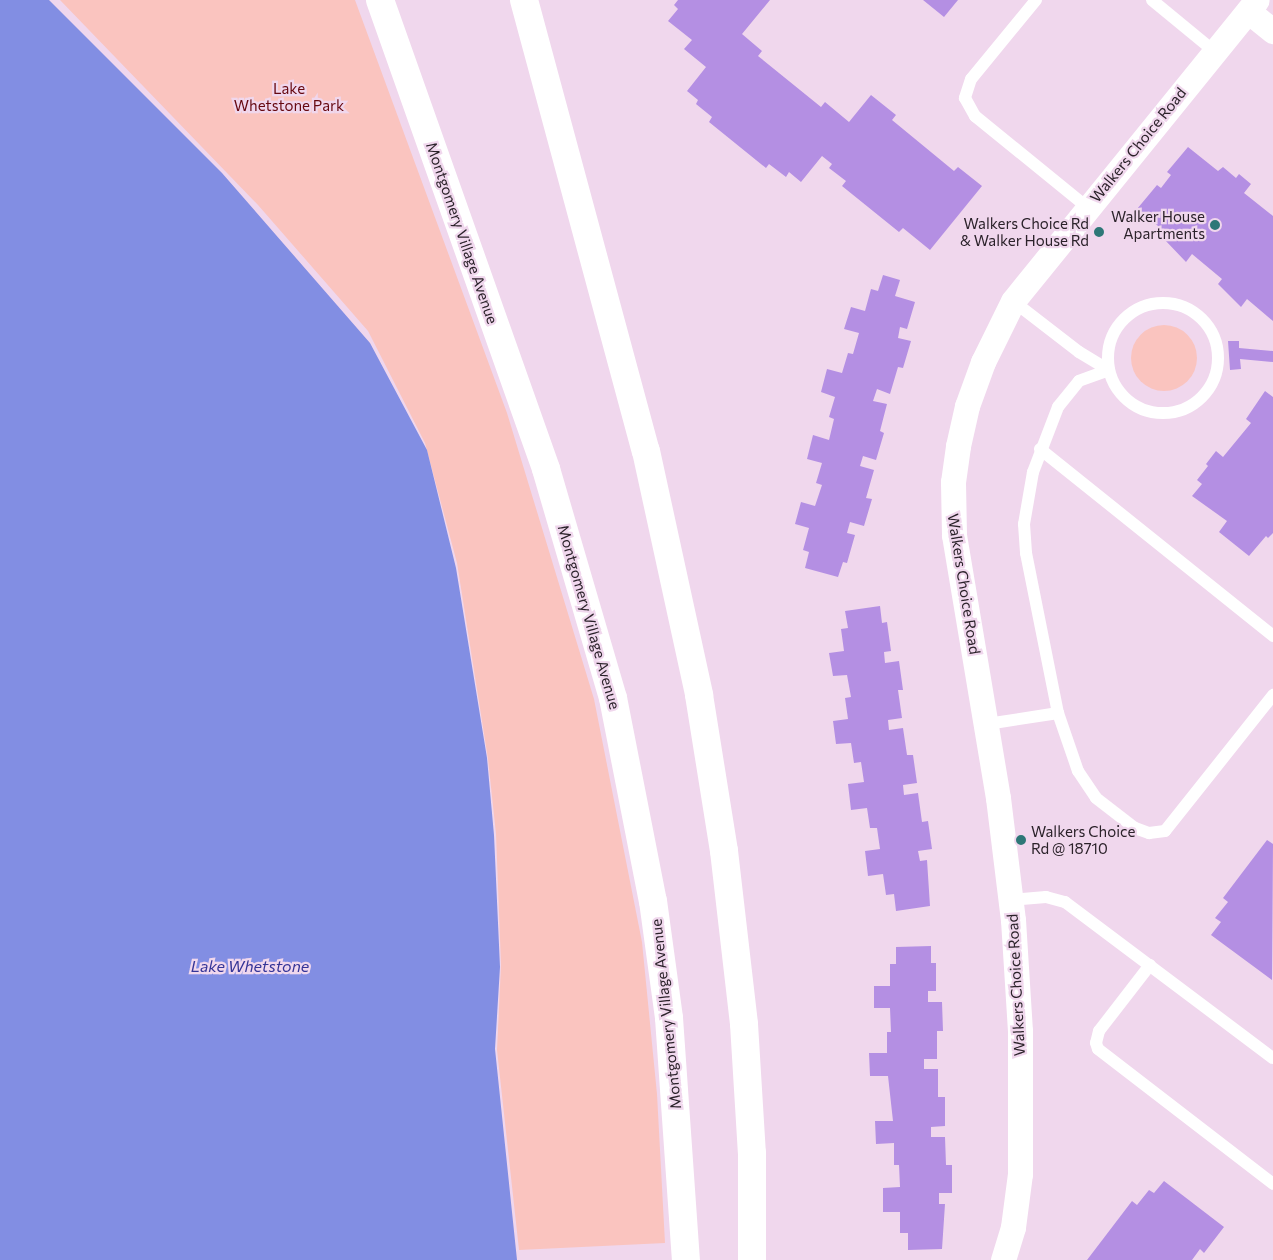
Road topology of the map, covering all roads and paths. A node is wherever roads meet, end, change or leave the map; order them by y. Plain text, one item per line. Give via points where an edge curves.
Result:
1 (380, 0) edge
2 (524, 0) edge
3 (1036, 0) edge
4 (1152, 0) edge
5 (1253, 6) edge
6 (1273, 31) edge
7 (1215, 52) junction
8 (1087, 207) junction
9 (1013, 301) junction
10 (1109, 370) junction
11 (1040, 449) junction
12 (1273, 636) edge
13 (1273, 695) edge
14 (1058, 713) junction
15 (987, 724) junction
16 (1011, 900) junction
17 (1150, 965) junction
18 (1273, 1058) edge
19 (1273, 1184) edge
20 (686, 1260) edge
21 (752, 1260) edge
22 (1003, 1260) edge

1 - 20 main road, Montgomery Village Avenue via 546,469 613,698 653,901 668,1008
2 - 21 main road via 646,451 700,696 724,851 744,1024 752,1153
3 - 8 lane via 971,79 965,98 975,116
4 - 7 lane
5 - 6 street
5 - 7 street, Walkers Choice Road
7 - 8 street, Walkers Choice Road
8 - 9 street, Walkers Choice Road
9 - 10 lane
9 - 15 street, Walkers Choice Road via 983,362 967,406 953,482 954,535
10 - 10 lane via 1121,393 1142,409 1160,413 1180,410 1192,406 1210,388 1217,370 1218,349 1206,322 1195,312 1182,305 1152,303 1138,308 1116,327 1108,356
10 - 11 lane via 1086,377 1073,387 1055,413
11 - 12 lane
11 - 14 lane via 1027,494 1024,538
13 - 14 lane via 1174,824 1154,834 1135,828 1090,790 1072,757
14 - 15 lane
15 - 16 street, Walkers Choice Road
16 - 17 lane via 1046,897 1065,902
16 - 22 street, Walkers Choice Road via 1020,1031 1022,1144 1013,1227
17 - 18 lane
17 - 19 lane via 1099,1031 1098,1049

